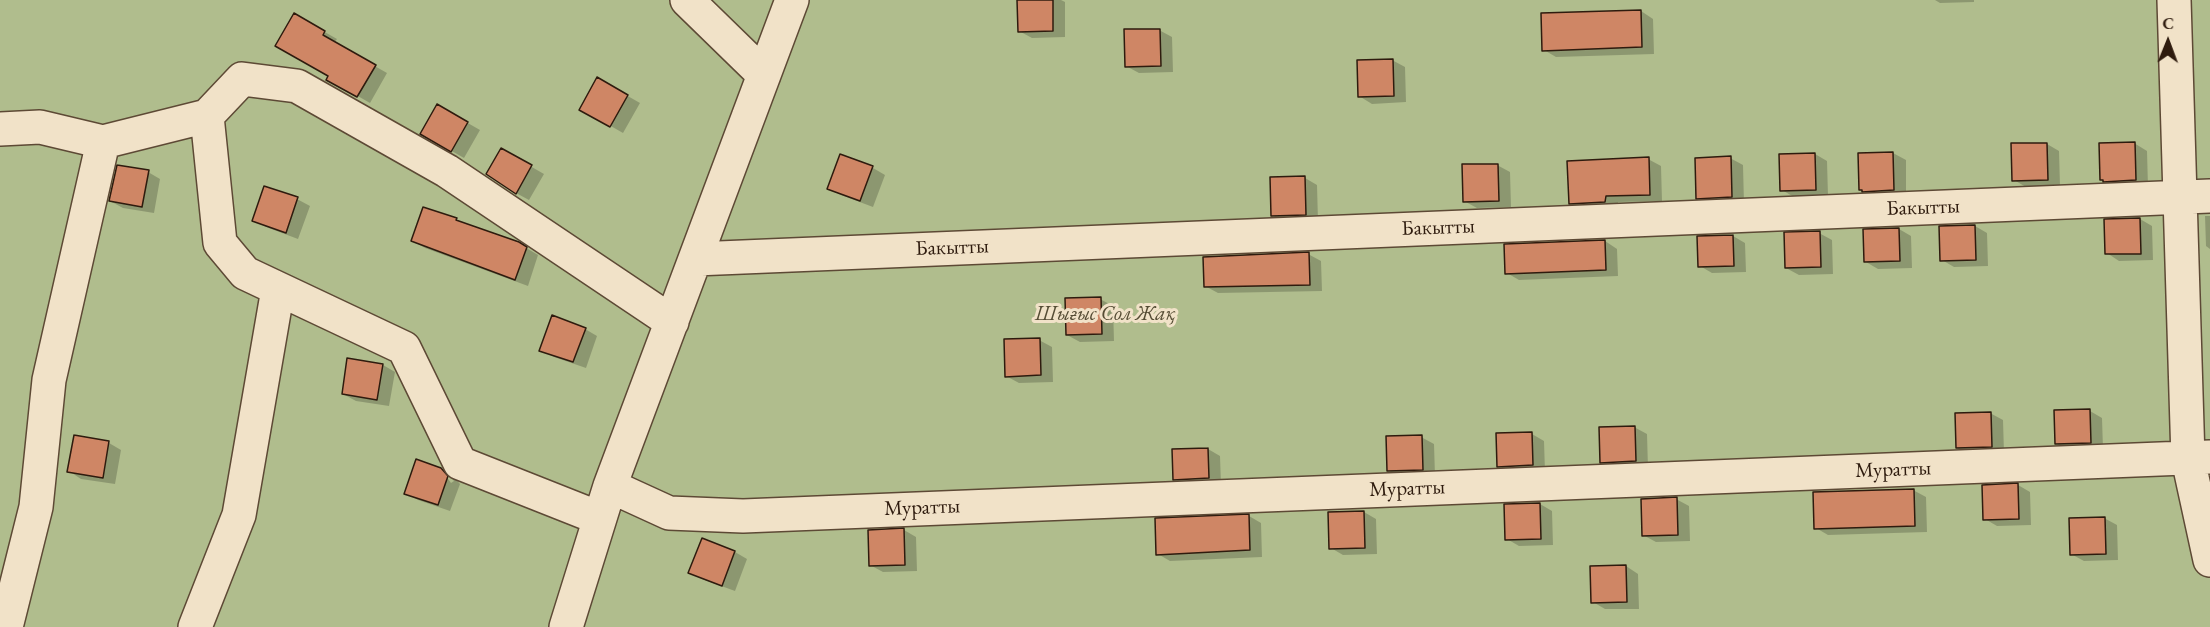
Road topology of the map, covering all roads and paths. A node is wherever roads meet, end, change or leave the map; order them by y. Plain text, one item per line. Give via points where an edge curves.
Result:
1 (687, 0) edge
2 (792, 0) edge
3 (2174, 0) edge
4 (764, 75) junction
5 (207, 116) junction
6 (0, 129) edge
7 (103, 142) junction
8 (2195, 196) edge
9 (695, 259) junction
10 (278, 289) junction
11 (672, 322) junction
12 (2199, 458) edge
13 (610, 486) junction
14 (599, 518) junction
15 (2210, 560) edge
16 (6, 627) edge
17 (195, 627) edge
18 (566, 627) edge

1 - 4 street
2 - 4 street
3 - 8 street
4 - 9 street
5 - 7 street
5 - 10 street via 220,243 245,273
5 - 11 street via 242,80 297,86 447,171
6 - 7 street via 40,127
7 - 16 street via 49,380 36,507
8 - 9 street, Бакытты
8 - 12 street
9 - 11 street
10 - 14 street via 404,348 460,463
10 - 17 street via 239,515
11 - 13 street
12 - 13 street, Муратты via 743,516 669,513
12 - 15 street
13 - 14 street
14 - 18 street

